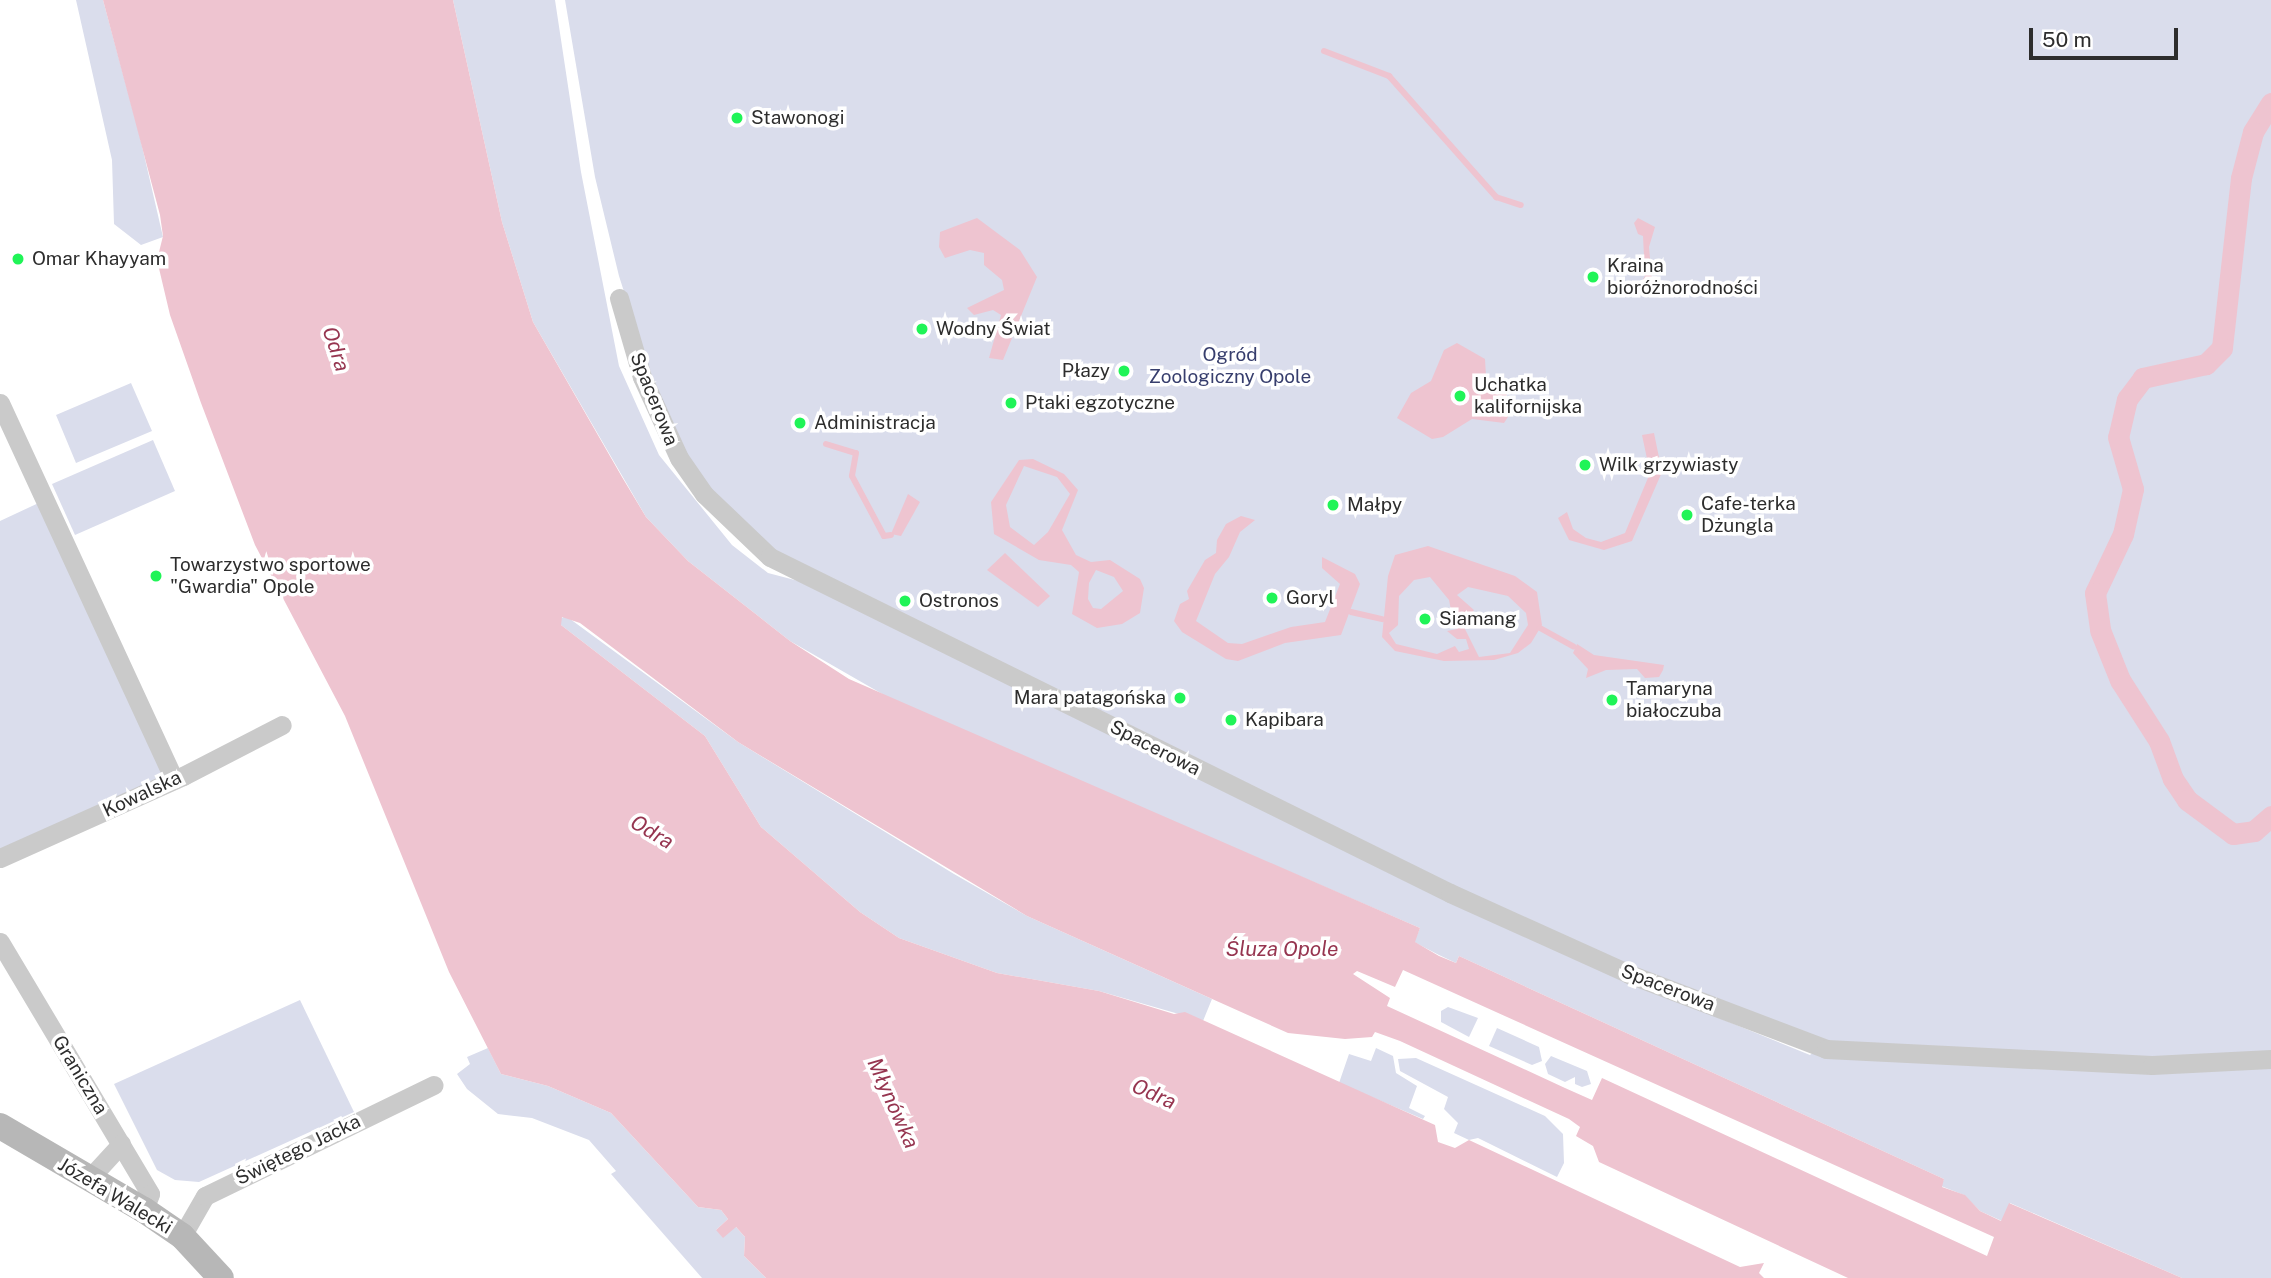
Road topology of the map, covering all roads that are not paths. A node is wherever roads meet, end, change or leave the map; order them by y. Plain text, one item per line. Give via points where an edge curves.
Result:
1 (619, 298) dead end
2 (0, 403) edge
3 (282, 725) dead end
4 (174, 780) junction
5 (0, 859) edge
6 (0, 942) edge
7 (2271, 1059) edge
8 (434, 1085) dead end
9 (0, 1126) edge
10 (121, 1144) junction
11 (88, 1180) junction
12 (144, 1210) junction
13 (182, 1236) junction
14 (221, 1278) edge

1 - 7 street, Spacerowa via 642,377 679,458 704,494 769,557 1450,893 1629,974 1826,1049 2152,1065
2 - 4 street
3 - 4 street, Kowalska
4 - 5 street, Kowalska
6 - 10 street, Graniczna
8 - 13 street, Świętego Jacka via 205,1196
9 - 11 main road, Józefa Walecki
10 - 11 street
10 - 12 street, Graniczna via 150,1194
11 - 12 main road, Józefa Walecki
12 - 13 main road, Józefa Walecki
13 - 14 main road, Józefa Walecki

